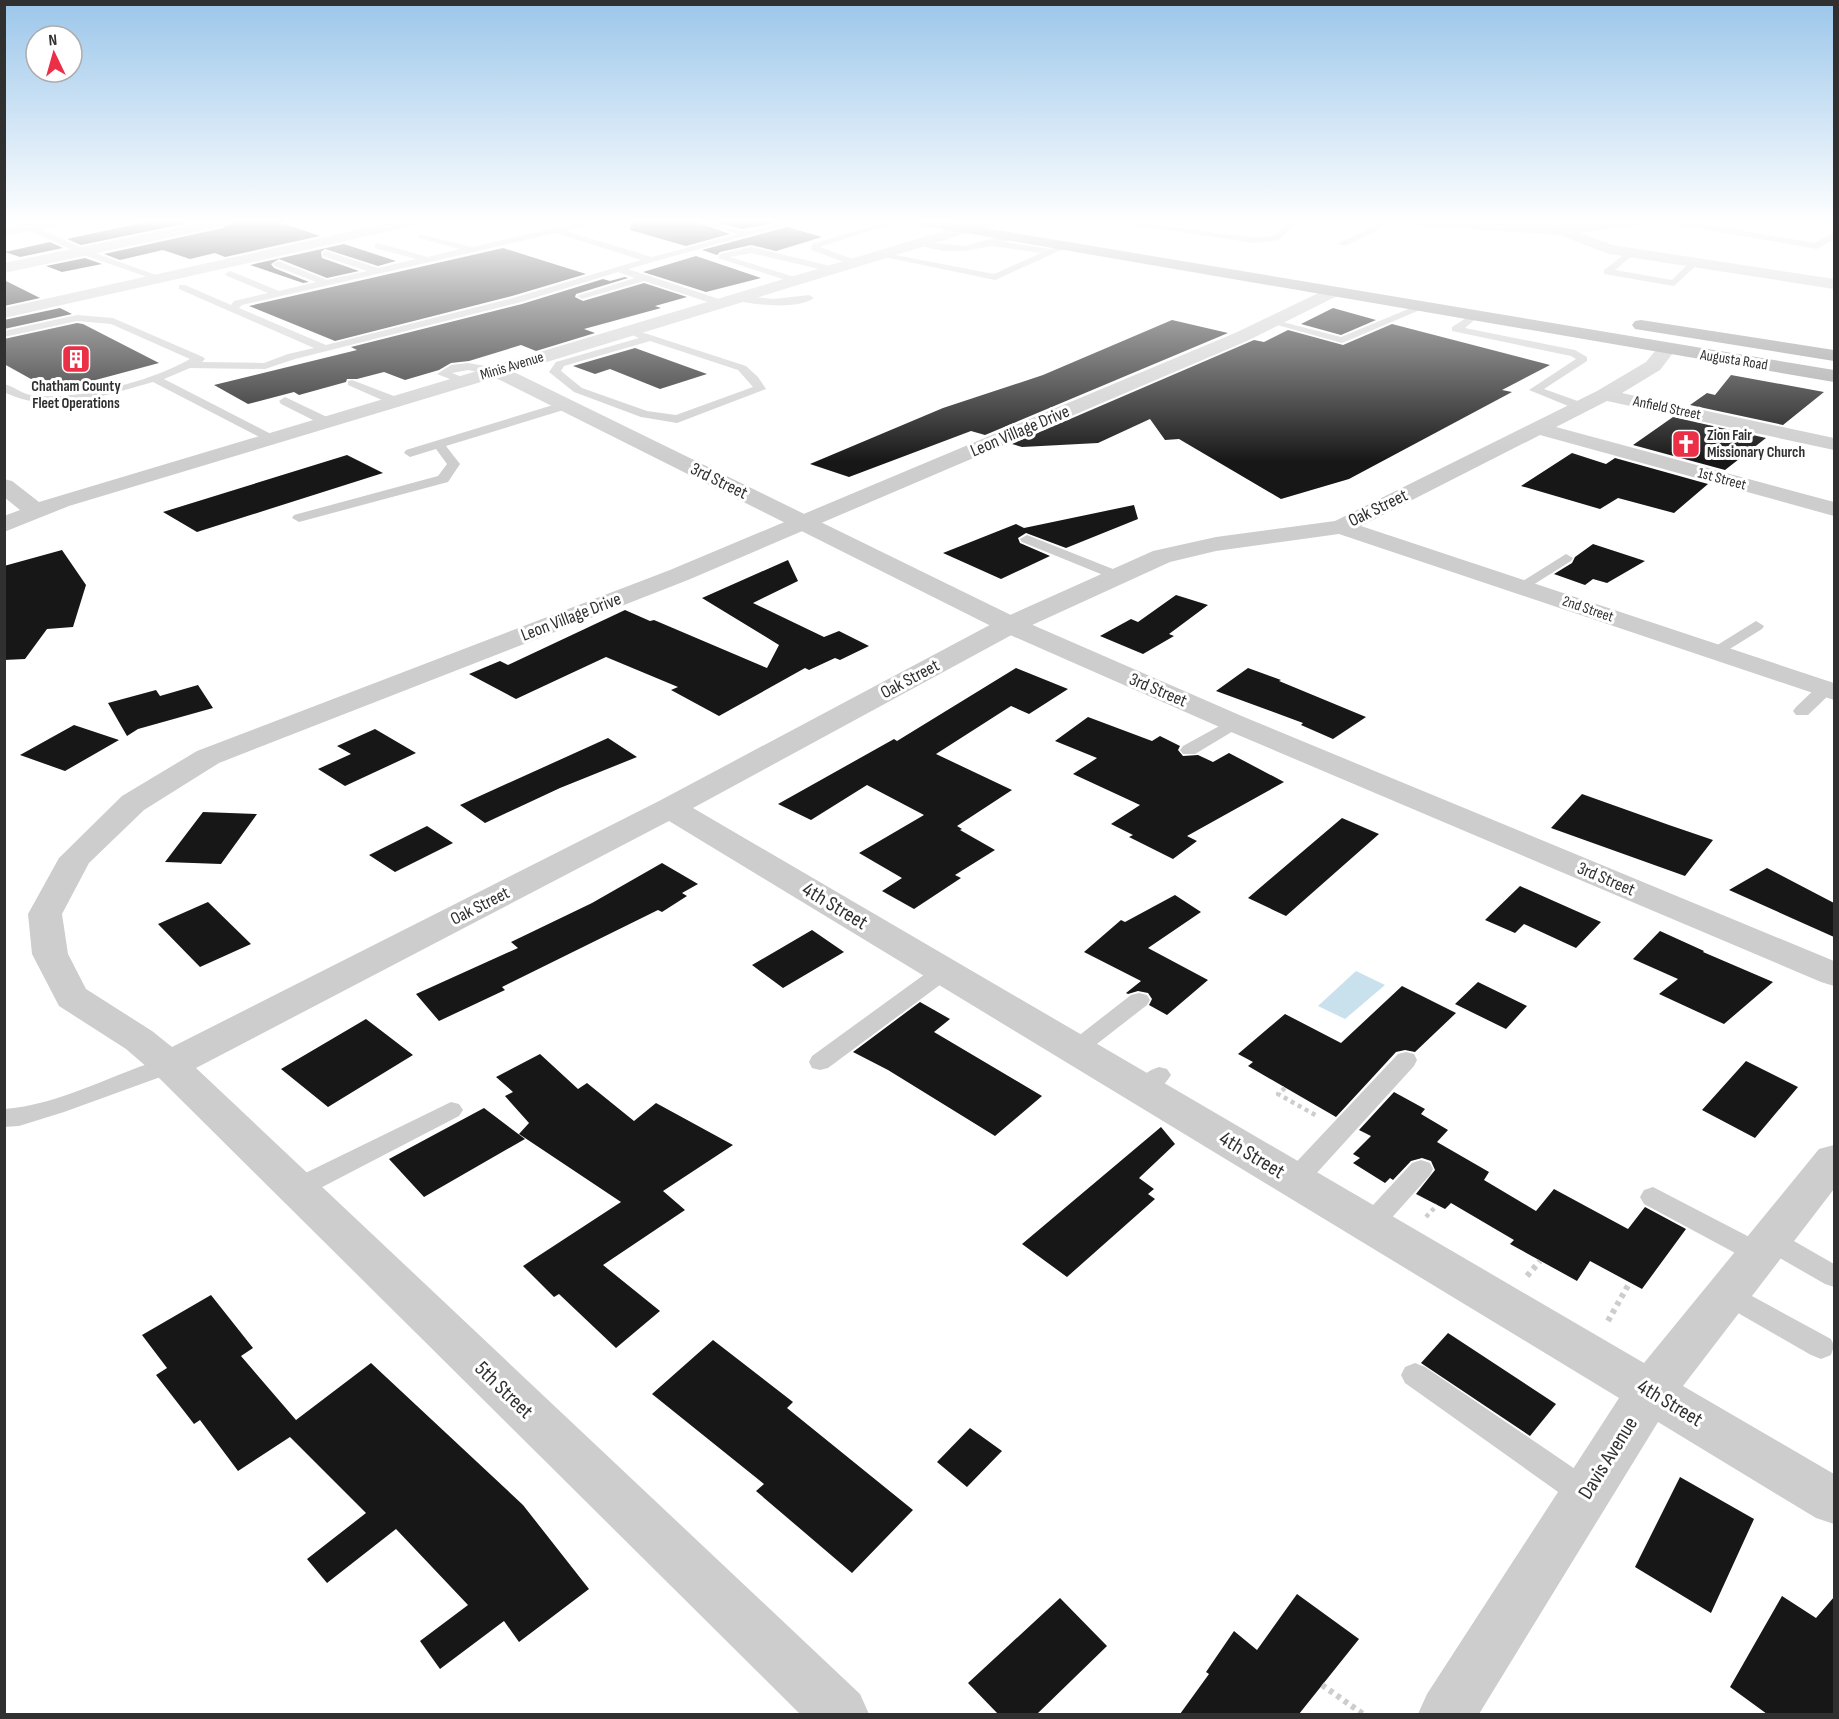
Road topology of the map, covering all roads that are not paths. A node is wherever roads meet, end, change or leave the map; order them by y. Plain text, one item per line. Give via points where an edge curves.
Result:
1 (52, 302) edge
2 (217, 302) edge
3 (241, 302) edge
4 (508, 302) edge
5 (722, 302) edge
6 (758, 302) edge
7 (776, 302) edge
8 (1311, 302) edge
9 (1393, 302) edge
10 (1422, 307) junction
11 (232, 309) junction
12 (4, 313) edge
13 (1474, 316) junction
14 (1271, 322) junction
15 (1636, 324) joint
16 (629, 331) junction
17 (4, 334) edge
18 (649, 338) junction
19 (325, 349) junction
20 (1667, 349) junction
21 (1834, 351) edge
22 (1834, 356) edge
23 (187, 365) junction
24 (495, 372) junction
25 (1834, 376) edge
26 (153, 378) junction
27 (352, 383) dead end
28 (4, 387) edge
29 (285, 401) dead end
30 (395, 401) junction
31 (1593, 401) junction
32 (566, 405) junction
33 (325, 422) junction
34 (1540, 429) junction
35 (269, 438) junction
36 (438, 444) junction
37 (1834, 444) edge
38 (410, 453) dead end
39 (4, 486) edge
40 (1834, 509) edge
41 (35, 510) junction
42 (298, 518) dead end
43 (803, 522) junction
44 (4, 525) edge
45 (1341, 526) junction
46 (1027, 539) dead end
47 (1046, 558) dead end
48 (1566, 558) dead end
49 (1109, 580) junction
50 (1520, 587) junction
51 (1010, 625) junction
52 (1756, 626) dead end
53 (1714, 652) junction
54 (1830, 691) edge
55 (1802, 711) dead end
56 (1234, 723) junction
57 (1189, 750) dead end
58 (670, 808) junction
59 (944, 971) junction
60 (1834, 974) edge
61 (1139, 1000) dead end
62 (1076, 1049) junction
63 (1406, 1060) dead end
64 (820, 1062) dead end
65 (169, 1065) junction
66 (451, 1110) dead end
67 (4, 1118) edge
68 (1834, 1160) edge
69 (1421, 1169) dead end
70 (1295, 1180) junction
71 (296, 1189) junction
72 (1653, 1197) dead end
73 (1370, 1225) junction
74 (1765, 1247) junction
75 (1834, 1277) edge
76 (1728, 1294) junction
77 (1821, 1347) dead end
78 (1415, 1375) dead end
79 (1650, 1392) junction
80 (1586, 1494) junction
81 (1834, 1501) edge
82 (840, 1714) edge
83 (1447, 1714) edge

1 - 12 street
2 - 11 lane
3 - 11 lane
4 - 19 lane
5 - 16 street, Minis Avenue
6 - 7 lane
8 - 14 street, Leon Village Drive
9 - 10 highway, Augusta Road
10 - 13 highway, Augusta Road
10 - 14 lane via 1342,340
11 - 19 lane
13 - 20 highway, Augusta Road
13 - 31 lane via 1456,329 1575,353 1583,359 1535,390
14 - 43 street, Leon Village Drive
15 - 21 highway
15 - 22 highway
16 - 18 lane
16 - 24 street, Minis Avenue
17 - 23 lane via 77,318 113,321 199,359
18 - 18 lane via 742,368 760,389 677,419 645,414 578,390 555,372 560,364
19 - 23 lane via 265,366
20 - 25 highway, Augusta Road
20 - 31 street, Oak Street via 1653,366
23 - 26 lane
24 - 30 street, Minis Avenue
24 - 32 street, 3rd Street
26 - 28 lane via 77,399 26,398
26 - 35 lane
27 - 30 lane
29 - 33 lane
30 - 33 street, Minis Avenue
31 - 34 street, Oak Street
31 - 37 street, Anfield Street
32 - 36 lane
32 - 43 street, 3rd Street
33 - 35 street, Minis Avenue
34 - 40 street, 1st Street
34 - 45 street, Oak Street
35 - 41 street, Minis Avenue
36 - 38 lane
36 - 42 lane via 454,464 443,479
39 - 41 street
41 - 44 street, Minis Avenue
43 - 51 street, 3rd Street
43 - 65 street, Leon Village Drive via 680,575 208,757 133,803 75,858 45,914 50,954 72,998 139,1040
45 - 49 street, Oak Street via 1162,556
45 - 50 street, 2nd Street
46 - 49 lane
47 - 49 lane
48 - 50 lane
49 - 51 street, Oak Street
50 - 53 street, 2nd Street
51 - 56 street, 3rd Street
51 - 58 street, Oak Street
52 - 53 lane
53 - 54 street, 2nd Street
54 - 55 lane
56 - 57 lane
56 - 60 street, 3rd Street
58 - 59 street, 4th Street
58 - 65 street, Oak Street
59 - 62 street, 4th Street
59 - 64 lane
61 - 62 lane
62 - 70 street, 4th Street via 1151,1082
63 - 70 lane
65 - 67 lane via 56,1106
65 - 71 street, 5th Street
66 - 71 lane
68 - 74 street, Davis Avenue
69 - 73 lane
70 - 73 street, 4th Street
71 - 82 street, 5th Street
72 - 74 lane
73 - 79 street, 4th Street
74 - 75 lane
74 - 76 street, Davis Avenue
76 - 77 lane
76 - 79 street, Davis Avenue
78 - 80 lane
79 - 80 street, Davis Avenue
79 - 81 street, 4th Street
80 - 83 street, Davis Avenue

